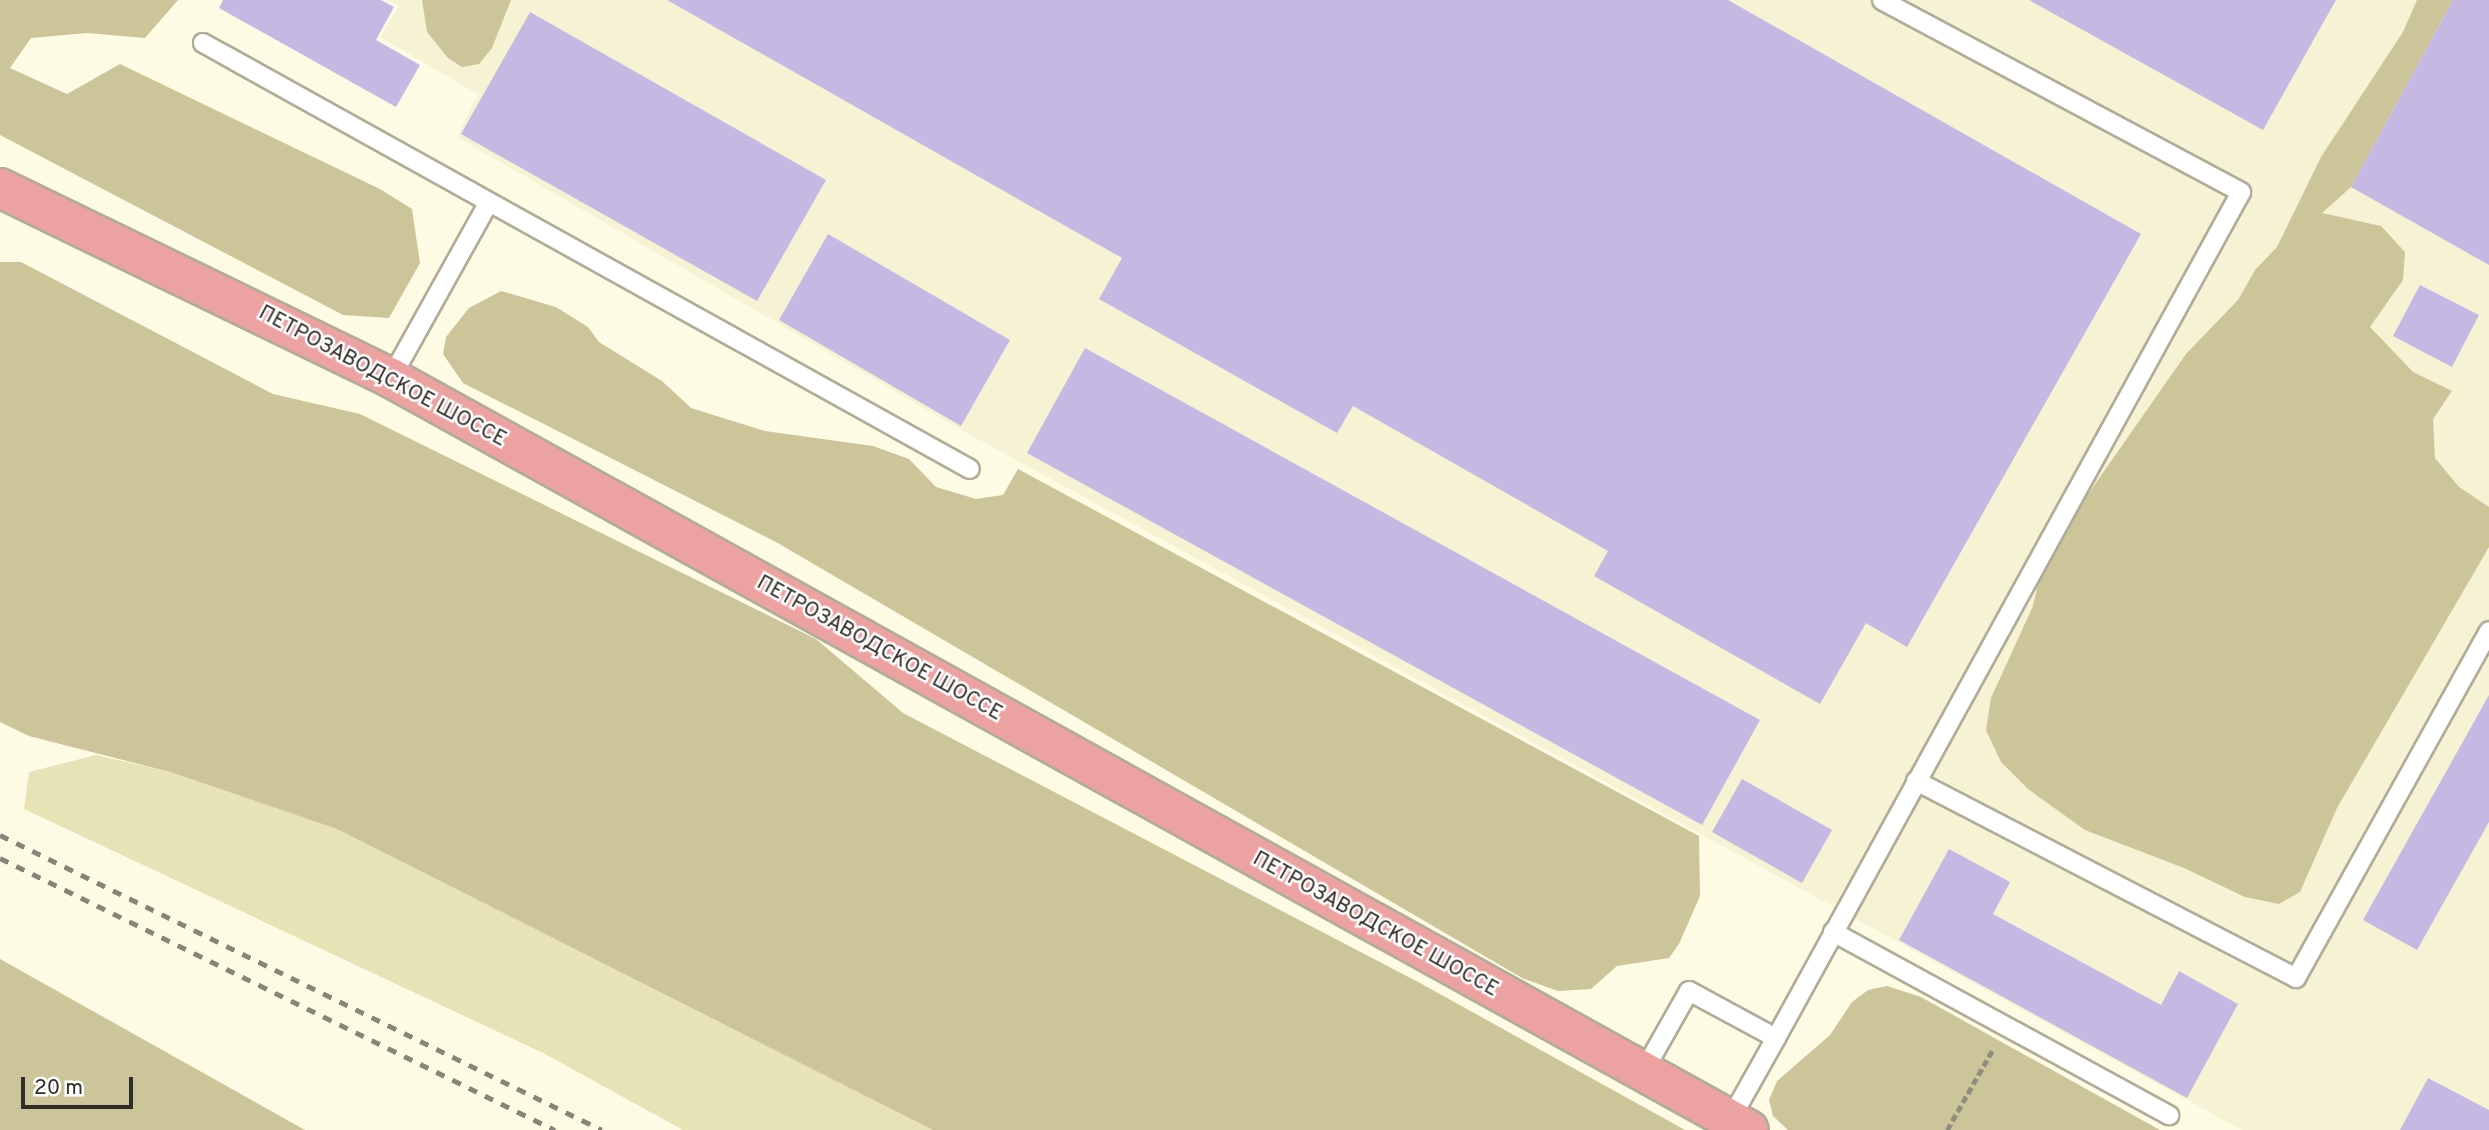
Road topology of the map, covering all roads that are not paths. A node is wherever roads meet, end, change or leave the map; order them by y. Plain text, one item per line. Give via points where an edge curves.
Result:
1 (1882, 0) edge
2 (203, 43) dead end
3 (0, 188) edge
4 (489, 202) junction
5 (391, 378) junction
6 (970, 468) dead end
7 (2489, 631) edge
8 (1916, 781) junction
9 (1833, 932) junction
10 (1776, 1038) junction
11 (1642, 1074) junction
12 (2169, 1115) dead end
13 (1739, 1125) edge

1 - 8 lane via 2241,192
2 - 4 lane
3 - 5 main road, ПЕТРОЗАВОДСКОЕ ШОССЕ
4 - 5 lane
4 - 6 lane
5 - 11 main road, ПЕТРОЗАВОДСКОЕ ШОССЕ
7 - 8 lane via 2296,978
8 - 9 lane
9 - 10 lane
9 - 12 lane
10 - 11 lane via 1689,991
10 - 13 lane
11 - 13 main road, ПЕТРОЗАВОДСКОЕ ШОССЕ

